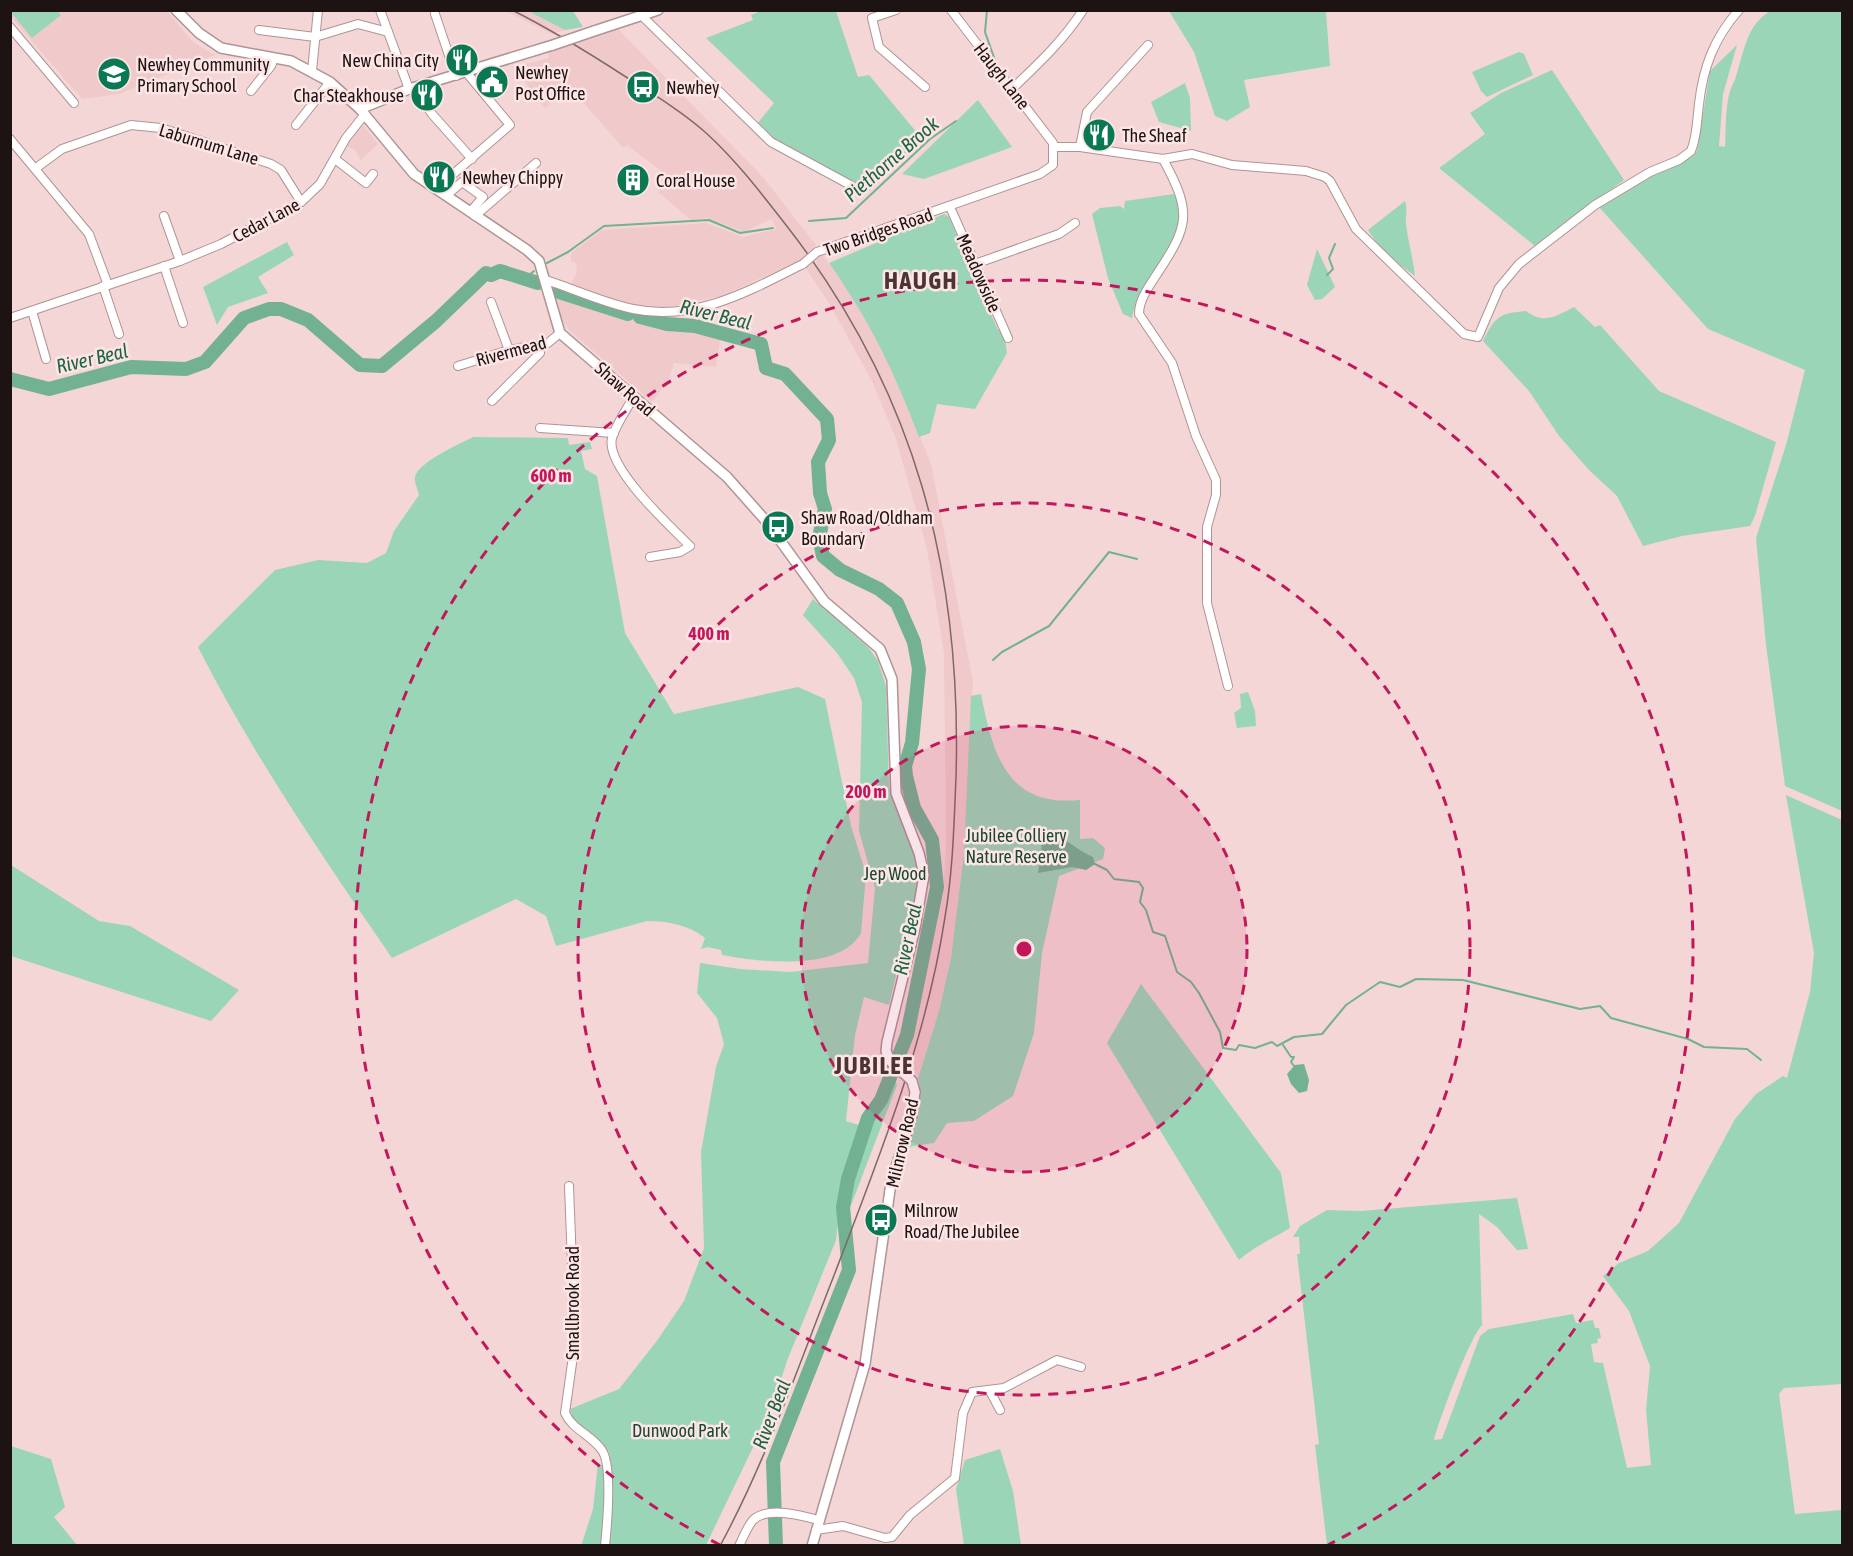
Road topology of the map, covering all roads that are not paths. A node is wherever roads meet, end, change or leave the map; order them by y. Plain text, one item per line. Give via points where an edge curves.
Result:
1 (176, 10) edge
2 (318, 10) edge
3 (380, 10) edge
4 (658, 10) edge
5 (896, 10) edge
6 (951, 10) edge
7 (1083, 10) edge
8 (1739, 10) edge
9 (435, 14) dead end
10 (642, 16) junction
11 (10, 27) edge
12 (259, 30) dead end
13 (388, 32) junction
14 (315, 36) junction
15 (1148, 45) dead end
16 (274, 58) junction
17 (312, 72) junction
18 (466, 72) junction
19 (456, 76) junction
20 (330, 82) junction
21 (925, 87) dead end
22 (411, 88) junction
23 (1012, 89) junction
24 (252, 91) dead end
25 (74, 102) dead end
26 (362, 111) junction
27 (296, 124) dead end
28 (10, 139) edge
29 (1053, 145) junction
30 (1080, 147) junction
31 (335, 159) junction
32 (471, 159) junction
33 (1163, 159) junction
34 (536, 163) dead end
35 (36, 168) junction
36 (373, 174) dead end
37 (854, 187) dead end
38 (436, 188) junction
39 (447, 195) junction
40 (301, 202) junction
41 (950, 207) junction
42 (473, 214) junction
43 (164, 216) dead end
44 (1075, 223) dead end
45 (180, 261) junction
46 (975, 264) junction
47 (164, 266) junction
48 (546, 280) junction
49 (106, 286) junction
50 (491, 302) dead end
51 (32, 311) junction
52 (10, 318) edge
53 (183, 323) dead end
54 (560, 333) junction
55 (118, 334) dead end
56 (1008, 338) dead end
57 (540, 344) junction
58 (509, 350) junction
59 (46, 359) dead end
60 (458, 366) dead end
61 (634, 396) junction
62 (492, 401) dead end
63 (540, 428) dead end
64 (614, 433) junction
65 (650, 557) dead end
66 (891, 679) joint
67 (1228, 686) dead end
68 (569, 1186) dead end
69 (1082, 1367) dead end
70 (990, 1391) junction
71 (1000, 1410) dead end
72 (817, 1525) junction
73 (605, 1545) edge
74 (739, 1545) edge
75 (812, 1545) edge

1 - 16 main road via 220,48
2 - 14 street
3 - 13 street
4 - 10 main road
5 - 21 street via 872,18 879,47
6 - 23 street, Haugh Lane
7 - 23 street via 1064,37
8 - 33 street via 1719,36 1703,75 1691,151 1595,205 1519,264 1498,288 1478,337 1464,334 1356,229 1325,177 1306,171 1232,165 1192,154
9 - 19 street
10 - 18 main road, bridge
10 - 37 street via 771,142
11 - 25 street
12 - 14 street
13 - 14 street via 358,24
13 - 22 street
14 - 17 street
15 - 30 street via 1087,112
16 - 17 main road via 291,61
16 - 24 street
17 - 20 main road
18 - 19 main road
18 - 32 street via 510,125
19 - 22 main road
20 - 26 main road
20 - 27 street
22 - 26 main road
22 - 32 street
23 - 29 street, Haugh Lane
26 - 31 street, Cedar Lane
26 - 38 main road via 414,174
28 - 35 street
29 - 30 street
29 - 41 street, Two Bridges Road via 1053,165 1040,174
30 - 33 street
31 - 36 street via 366,183
31 - 40 street, Cedar Lane via 317,189
32 - 38 street
33 - 67 street via 1182,201 1183,227 1144,293 1139,314 1172,363 1196,436 1216,480 1207,527 1207,603
34 - 42 street
35 - 40 street, Laburnum Lane via 62,149 120,128 146,125 271,164 281,170
35 - 49 street via 89,234
38 - 39 main road
39 - 42 main road
39 - 42 street via 462,182 483,197
40 - 45 street, Cedar Lane
41 - 46 street, Meadowside
41 - 48 street, Two Bridges Road, bridge via 817,252 803,264 698,310 675,313 631,309
42 - 48 main road via 527,250 539,261
43 - 45 street
44 - 46 street via 1059,234
45 - 47 street, Cedar Lane
46 - 56 street, Meadowside
47 - 49 street, Cedar Lane
47 - 53 street
48 - 54 main road
49 - 51 street, Cedar Lane
49 - 55 street
50 - 58 street
51 - 52 street, Cedar Lane
51 - 59 street
54 - 57 street, Rivermead
54 - 61 main road, Shaw Road
57 - 58 street, Rivermead
57 - 62 street via 540,353
58 - 60 street, Rivermead
61 - 64 street
61 - 66 main road, Shaw Road via 735,486 766,520 824,601 880,649
63 - 64 street
64 - 65 street via 611,448 617,464 690,546 680,552
66 - 72 main road, Milnrow Road, bridge via 896,794 924,875 886,1051 912,1082 915,1092 891,1183 863,1373
68 - 73 street, Smallbrook Road via 575,1342 565,1413 568,1421 606,1456
69 - 70 street via 1057,1360 1004,1388
70 - 71 street
70 - 72 street via 975,1390 967,1399 955,1478 910,1515 892,1537 843,1526
72 - 74 street via 783,1514 763,1515 751,1523
72 - 75 main road, Milnrow Road

